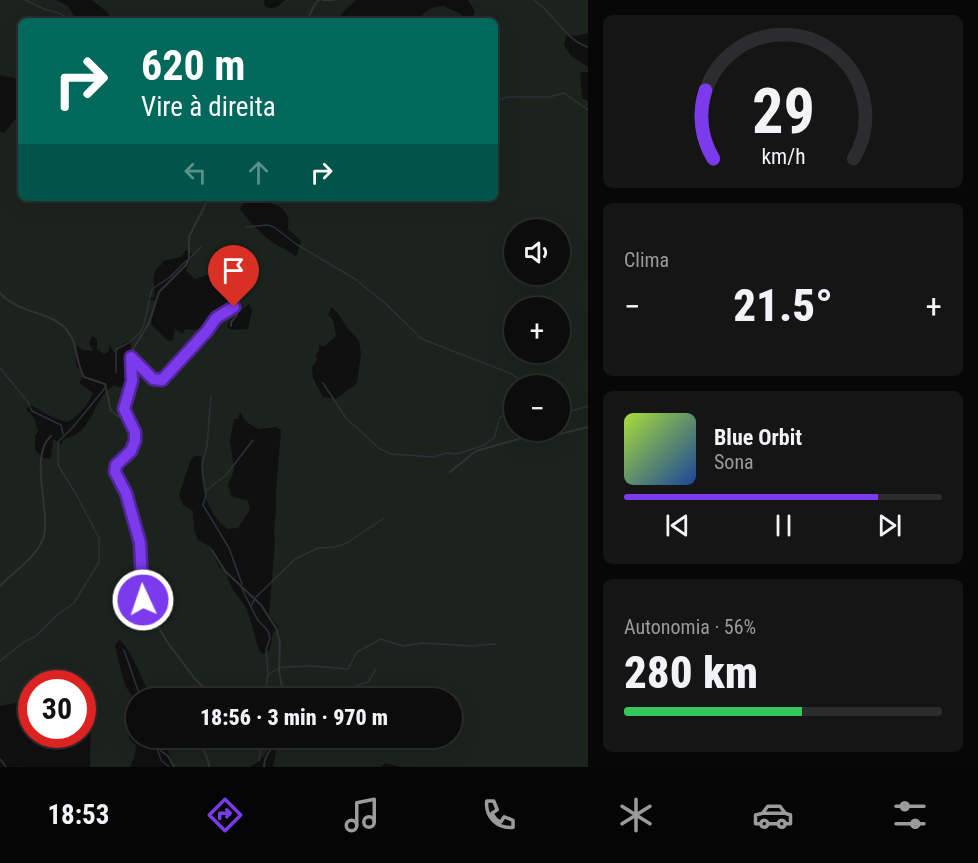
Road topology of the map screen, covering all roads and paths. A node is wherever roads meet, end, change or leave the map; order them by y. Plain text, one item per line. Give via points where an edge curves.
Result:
1 (321, 0) edge
2 (334, 0) edge
3 (308, 18) edge
4 (207, 201) edge
5 (0, 293) edge
6 (231, 326) dead end
7 (131, 357) junction
8 (131, 426) junction
9 (588, 427) edge
10 (51, 436) dead end
11 (450, 472) dead end
12 (212, 550) dead end
13 (0, 586) edge
14 (204, 688) edge
15 (282, 688) edge
16 (202, 748) edge
17 (271, 748) edge
18 (161, 751) dead end
19 (174, 767) edge
20 (209, 767) edge
21 (264, 767) edge

1 - 2 street
1 - 3 street
4 - 7 street via 189,236 189,259 159,292 149,323
5 - 8 street via 23,309 63,325 77,348 84,377 105,384 111,411
6 - 7 street via 237,315 234,307 216,318 162,380 153,379
7 - 8 street via 132,381 124,406
8 - 14 street via 135,442 116,465 115,472 126,493 140,543 143,600 168,643
9 - 11 street via 552,436 529,436 476,451
10 - 13 street via 41,454 44,535 33,556
12 - 15 street via 225,571 261,604 276,628
16 - 20 street
17 - 21 street
18 - 19 street

